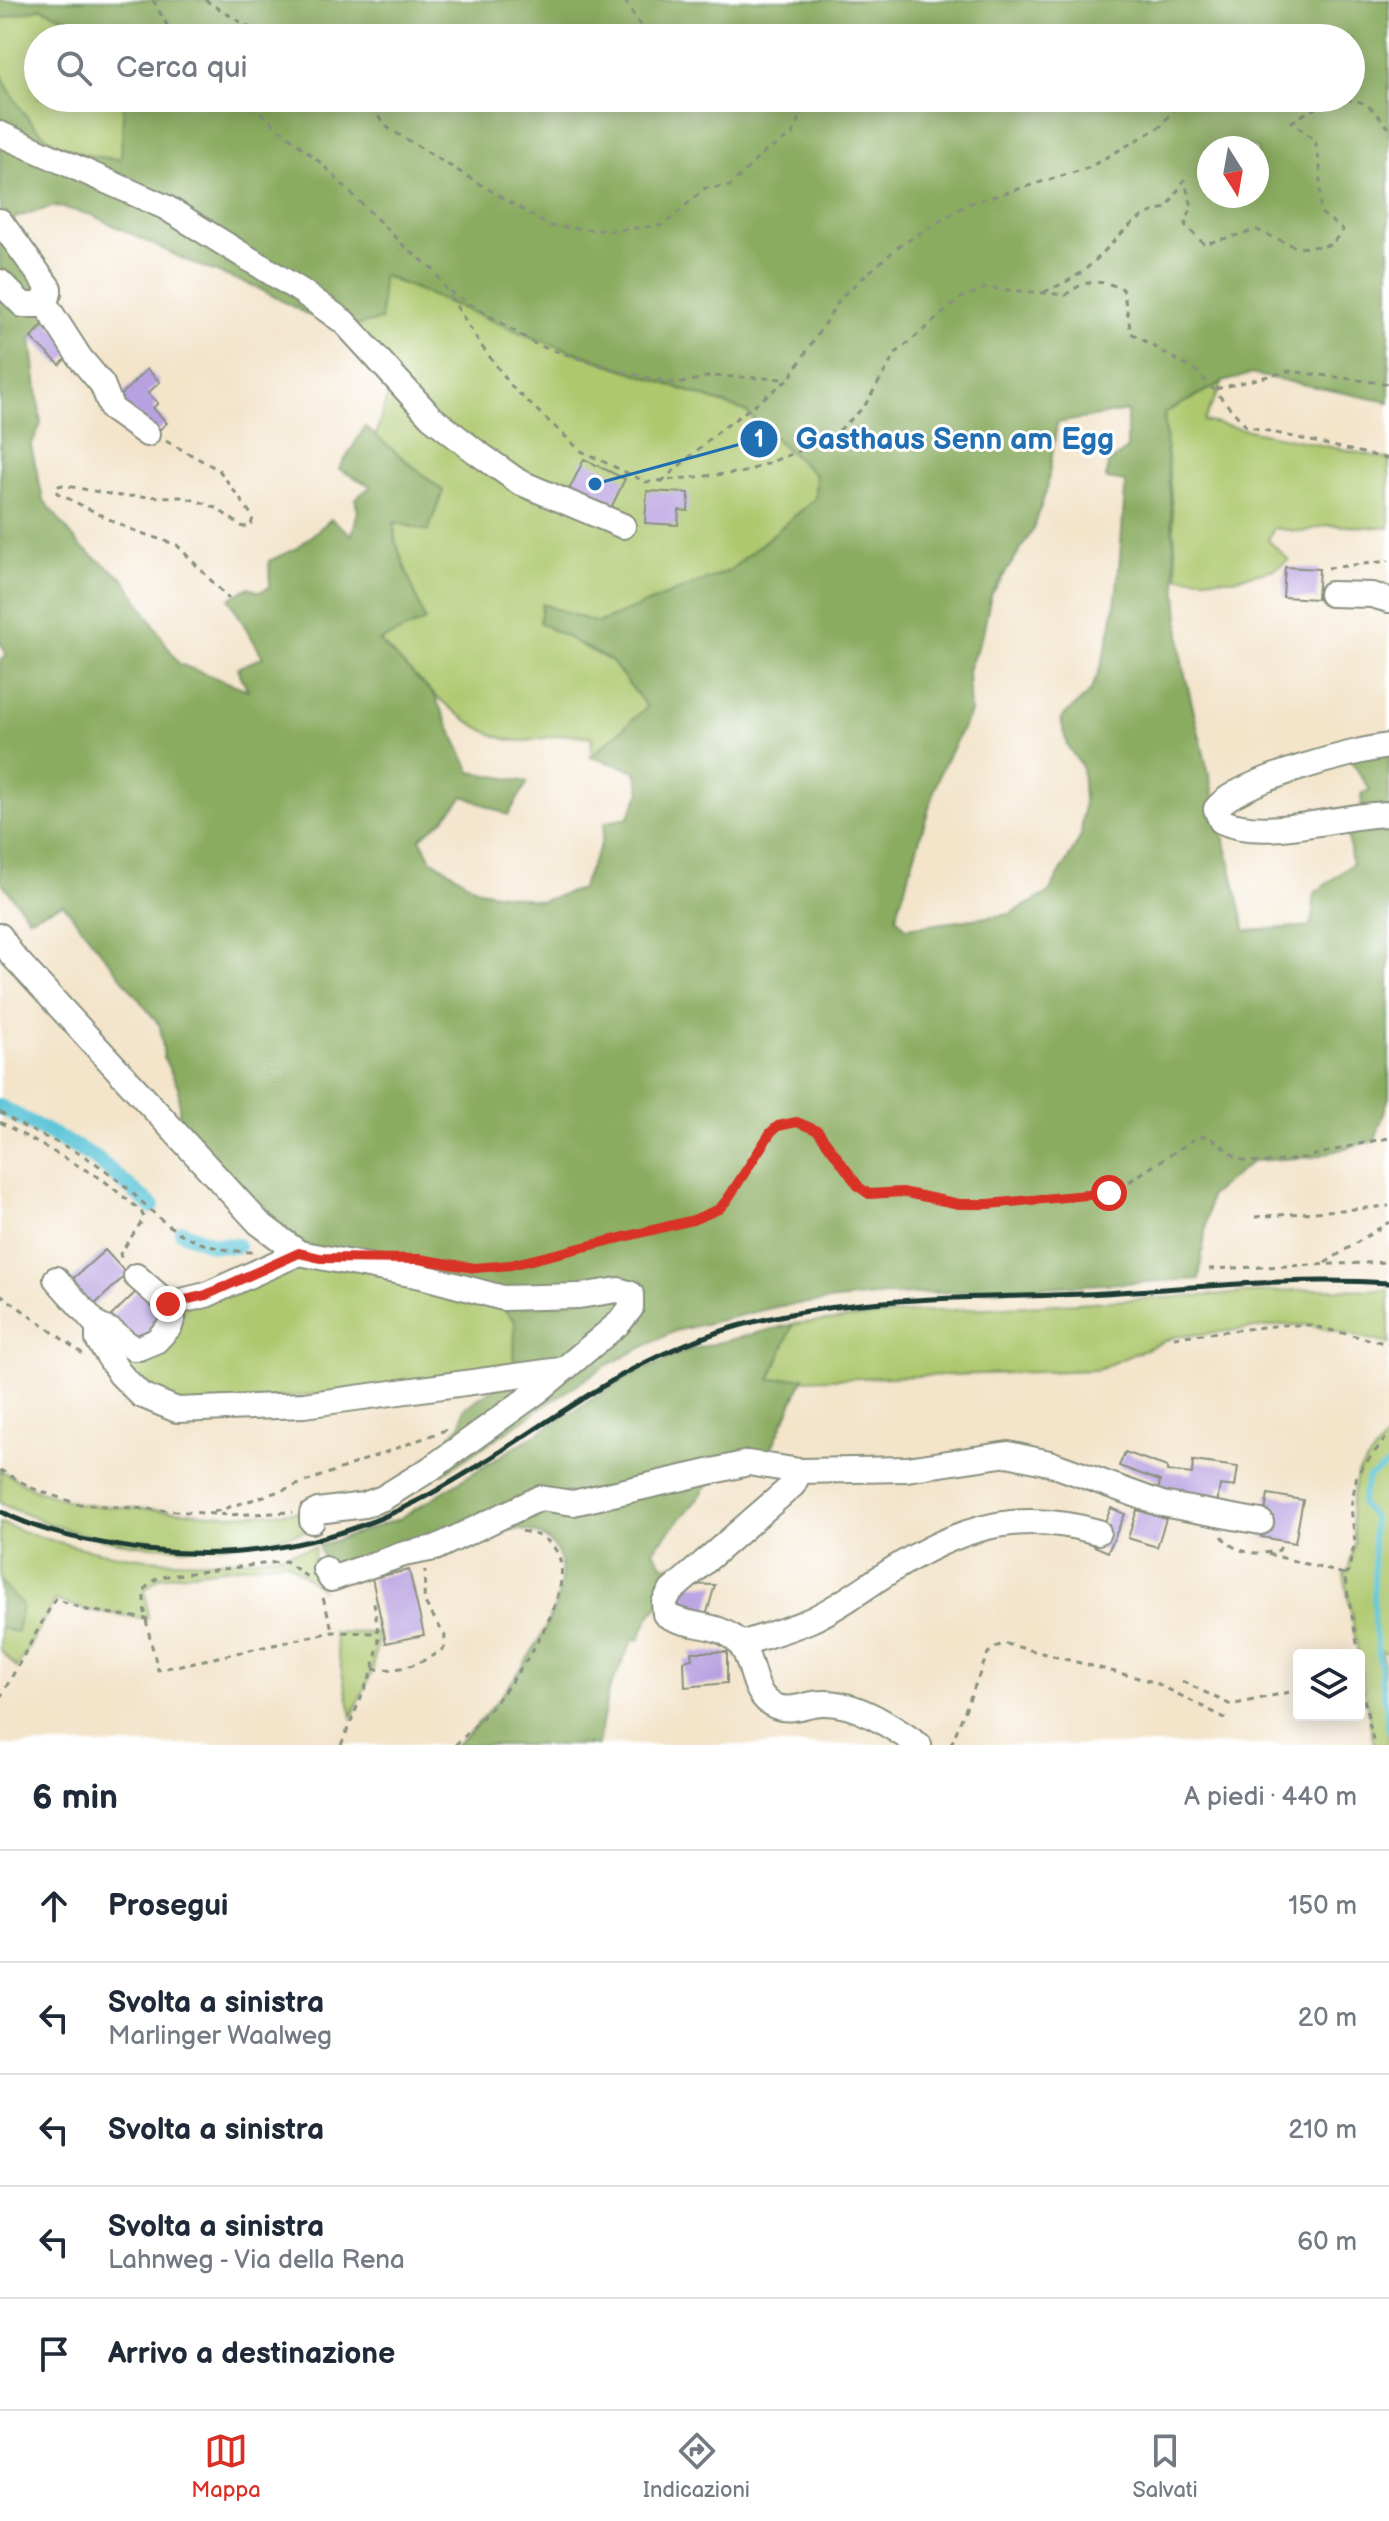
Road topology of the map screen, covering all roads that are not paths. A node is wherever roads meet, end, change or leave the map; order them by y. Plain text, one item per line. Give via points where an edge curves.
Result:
1 (0, 134) edge
2 (0, 221) edge
3 (0, 282) edge
4 (44, 302) junction
5 (147, 434) road end
6 (623, 526) dead end
7 (1331, 594) dead end
8 (1389, 600) edge
9 (1389, 746) edge
10 (1389, 814) edge
11 (3, 944) edge
12 (310, 1256) junction
13 (136, 1276) road end
14 (56, 1279) dead end
15 (168, 1304) junction
16 (98, 1326) junction
17 (560, 1370) junction
18 (800, 1471) junction
19 (305, 1516) road end
20 (1261, 1522) dead end
21 (1098, 1532) dead end
22 (318, 1579) road end
23 (741, 1644) junction
24 (919, 1745) edge

1 - 6 lane via 165,207 301,291 344,322 431,417 475,451 519,482
2 - 4 lane via 49,288
3 - 4 lane via 23,305
4 - 5 lane via 102,384 112,409
7 - 8 lane
9 - 10 lane via 1293,771 1229,795 1216,809 1221,821 1250,826 1288,827
11 - 12 lane via 259,1223
12 - 15 lane
12 - 17 lane via 421,1276 503,1298 618,1290 631,1294 631,1308 619,1323
13 - 15 lane
14 - 16 lane
15 - 16 lane via 170,1326 156,1341 139,1348
16 - 17 lane via 98,1340 107,1355 141,1395 188,1411 304,1405
17 - 19 lane via 538,1391 383,1498
18 - 20 lane via 907,1469 1008,1454 1049,1463 1162,1504
18 - 22 lane via 748,1463 573,1503 540,1498 426,1550
18 - 23 lane via 793,1485 704,1559 664,1603 665,1614 672,1618 712,1627
21 - 23 lane via 1039,1519 966,1534 903,1563 811,1620
23 - 24 lane via 763,1698 776,1707 831,1703 875,1718

